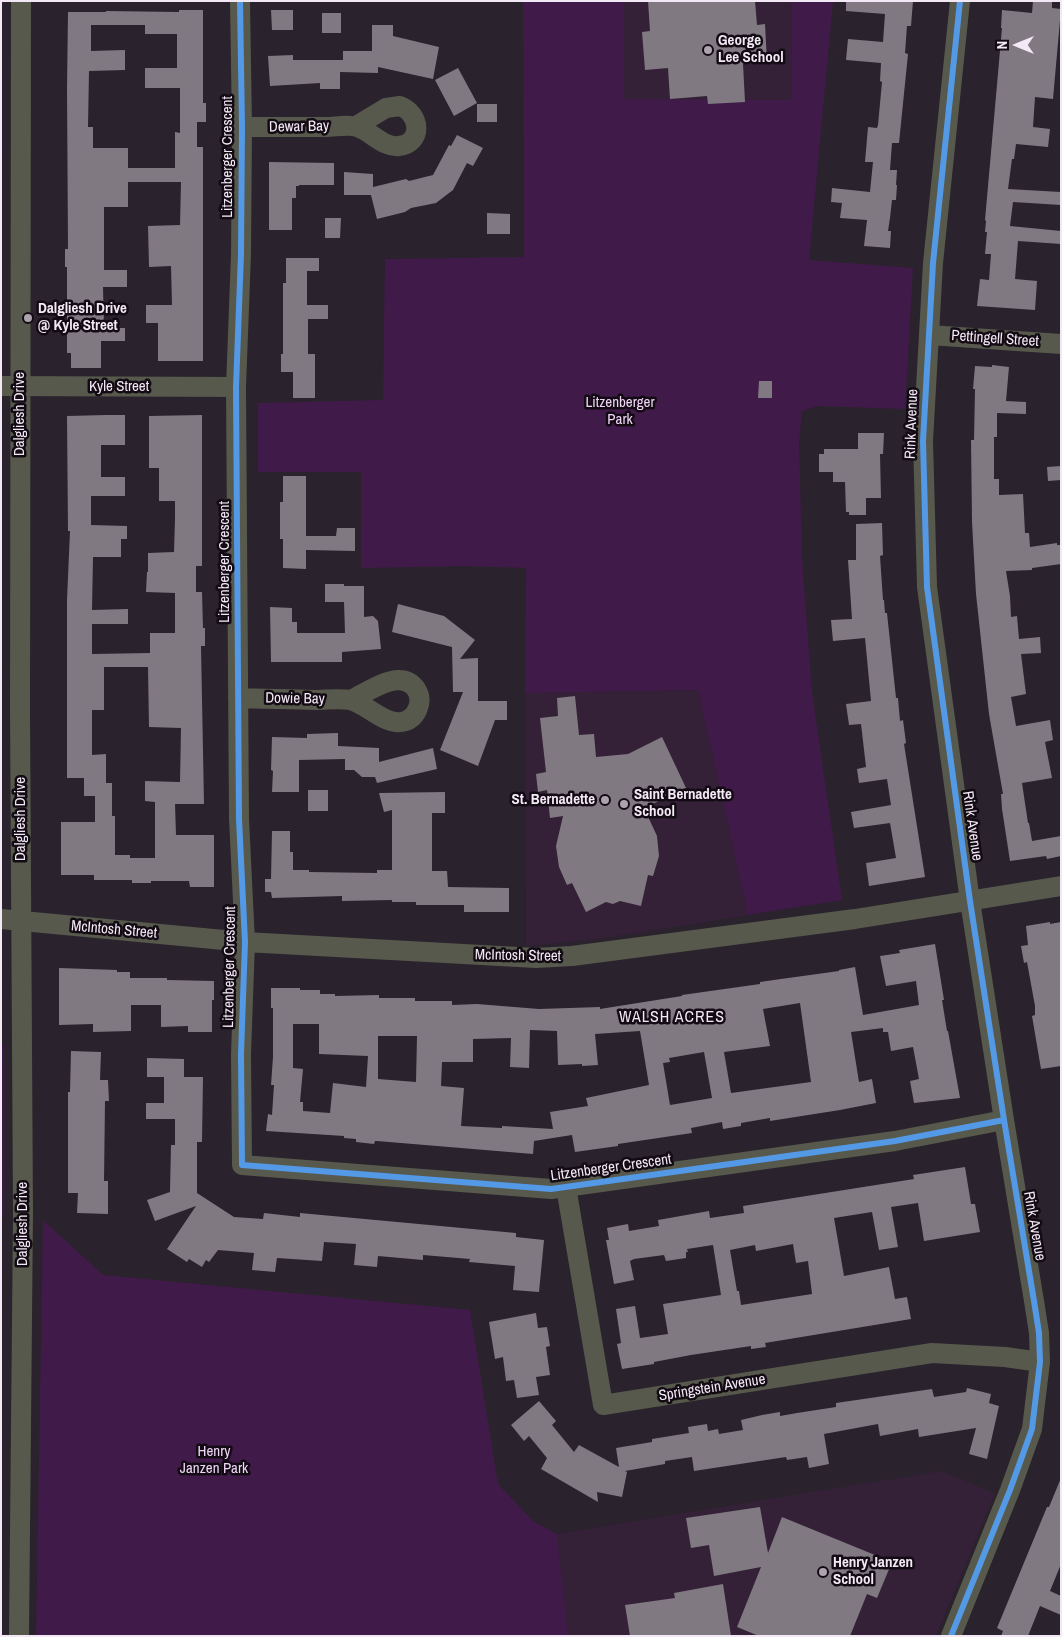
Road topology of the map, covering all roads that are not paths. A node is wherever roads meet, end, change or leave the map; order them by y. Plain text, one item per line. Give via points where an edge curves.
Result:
1 (21, 1) edge
2 (240, 1) edge
3 (960, 1) edge
4 (356, 126) dead end
5 (242, 128) junction
6 (929, 335) junction
7 (1061, 344) edge
8 (10, 386) edge
9 (236, 387) junction
10 (238, 698) junction
11 (351, 700) dead end
12 (1061, 886) edge
13 (970, 901) junction
14 (1, 919) edge
15 (21, 921) junction
16 (245, 942) junction
17 (1004, 1120) junction
18 (566, 1187) junction
19 (1040, 1362) junction
20 (19, 1636) edge
21 (951, 1636) edge

1 - 8 street, Dalgliesh Drive
2 - 5 street, Litzenberger Crescent
3 - 6 street, Rink Avenue via 933,263
4 - 5 street, Dewar Bay
5 - 9 street, Litzenberger Crescent
6 - 7 street, Pettingell Street
6 - 13 street, Rink Avenue via 923,441 927,587
8 - 9 street, Kyle Street
8 - 15 street, Dalgliesh Drive
9 - 10 street, Litzenberger Crescent
10 - 11 street, Dowie Bay
10 - 16 street, Litzenberger Crescent
12 - 13 street, McIntosh Street
13 - 16 street, McIntosh Street via 572,956 536,958
13 - 17 street, Rink Avenue
14 - 15 street, McIntosh Street
15 - 16 street, McIntosh Street
15 - 20 street, Dalgliesh Drive via 23,1223
16 - 18 street, Litzenberger Crescent via 242,1165 545,1189
17 - 18 street, Litzenberger Crescent via 895,1141
17 - 19 street, Rink Avenue via 1039,1334
18 - 19 street, Springstein Avenue via 603,1405 932,1353
19 - 21 street, Rink Avenue via 1032,1429

